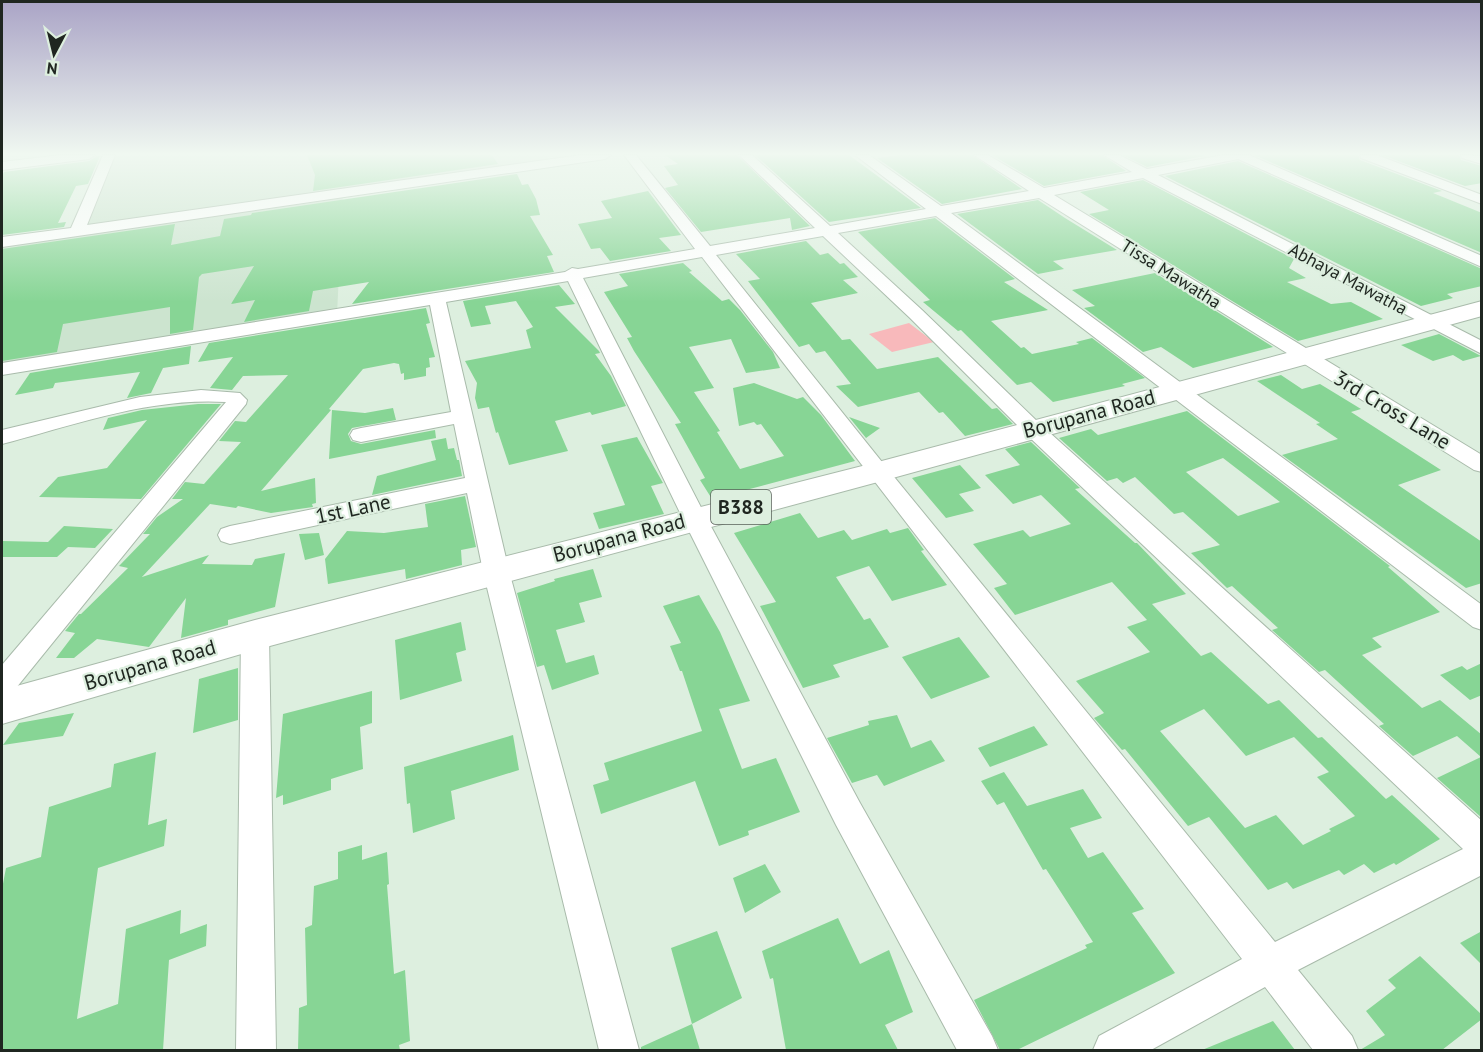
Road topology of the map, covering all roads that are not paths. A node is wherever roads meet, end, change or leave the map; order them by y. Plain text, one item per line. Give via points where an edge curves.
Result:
1 (88, 204) edge
2 (251, 204) edge
3 (669, 204) edge
4 (798, 204) edge
5 (929, 204) edge
6 (978, 204) edge
7 (1060, 204) edge
8 (1205, 204) edge
9 (1351, 204) edge
10 (938, 211) junction
11 (826, 230) junction
12 (77, 231) junction
13 (2, 242) edge
14 (706, 251) junction
15 (1482, 262) edge
16 (572, 273) junction
17 (437, 299) junction
18 (1482, 308) edge
19 (1427, 321) junction
20 (1482, 349) edge
21 (1302, 355) junction
22 (2, 369) edge
23 (1178, 390) junction
24 (462, 416) junction
25 (1033, 429) junction
26 (361, 435) dead end
27 (2, 437) edge
28 (1482, 465) edge
29 (878, 472) junction
30 (477, 483) junction
31 (695, 519) junction
32 (230, 535) dead end
33 (496, 571) junction
34 (1482, 620) edge
35 (255, 635) junction
36 (2, 685) edge
37 (2, 707) edge
38 (1482, 844) edge
39 (1482, 857) edge
40 (1270, 964) junction
41 (256, 1050) edge
42 (619, 1050) edge
43 (978, 1050) edge
44 (1113, 1050) edge
45 (1338, 1050) edge

1 - 12 street
2 - 12 street
3 - 14 street
4 - 11 street
5 - 10 street
6 - 10 street
7 - 21 street, Tissa Mawatha
8 - 19 street, Abhaya Mawatha
9 - 15 street
10 - 11 street
10 - 23 street
11 - 14 street
11 - 25 street
12 - 13 street
14 - 16 street
14 - 29 street
16 - 17 street
16 - 31 street
17 - 22 street
17 - 24 street
18 - 19 main road, Borupana Road / B388
19 - 20 street, Abhaya Mawatha
19 - 21 main road, Borupana Road / B388
21 - 23 main road, Borupana Road / B388
21 - 28 street, 3rd Cross Lane
23 - 25 main road, Borupana Road / B388
23 - 34 street
24 - 26 street
24 - 30 street
25 - 29 main road, Borupana Road / B388
25 - 38 street
27 - 36 street via 163,399 206,395 237,400
29 - 31 main road, Borupana Road / B388
29 - 40 street
30 - 32 street, 1st Lane
30 - 33 street
31 - 33 main road, Borupana Road / B388
31 - 43 street via 848,814
33 - 35 main road, Borupana Road / B388
33 - 42 street
35 - 37 main road, Borupana Road / B388
35 - 41 street
39 - 40 street
40 - 44 street
40 - 45 street

